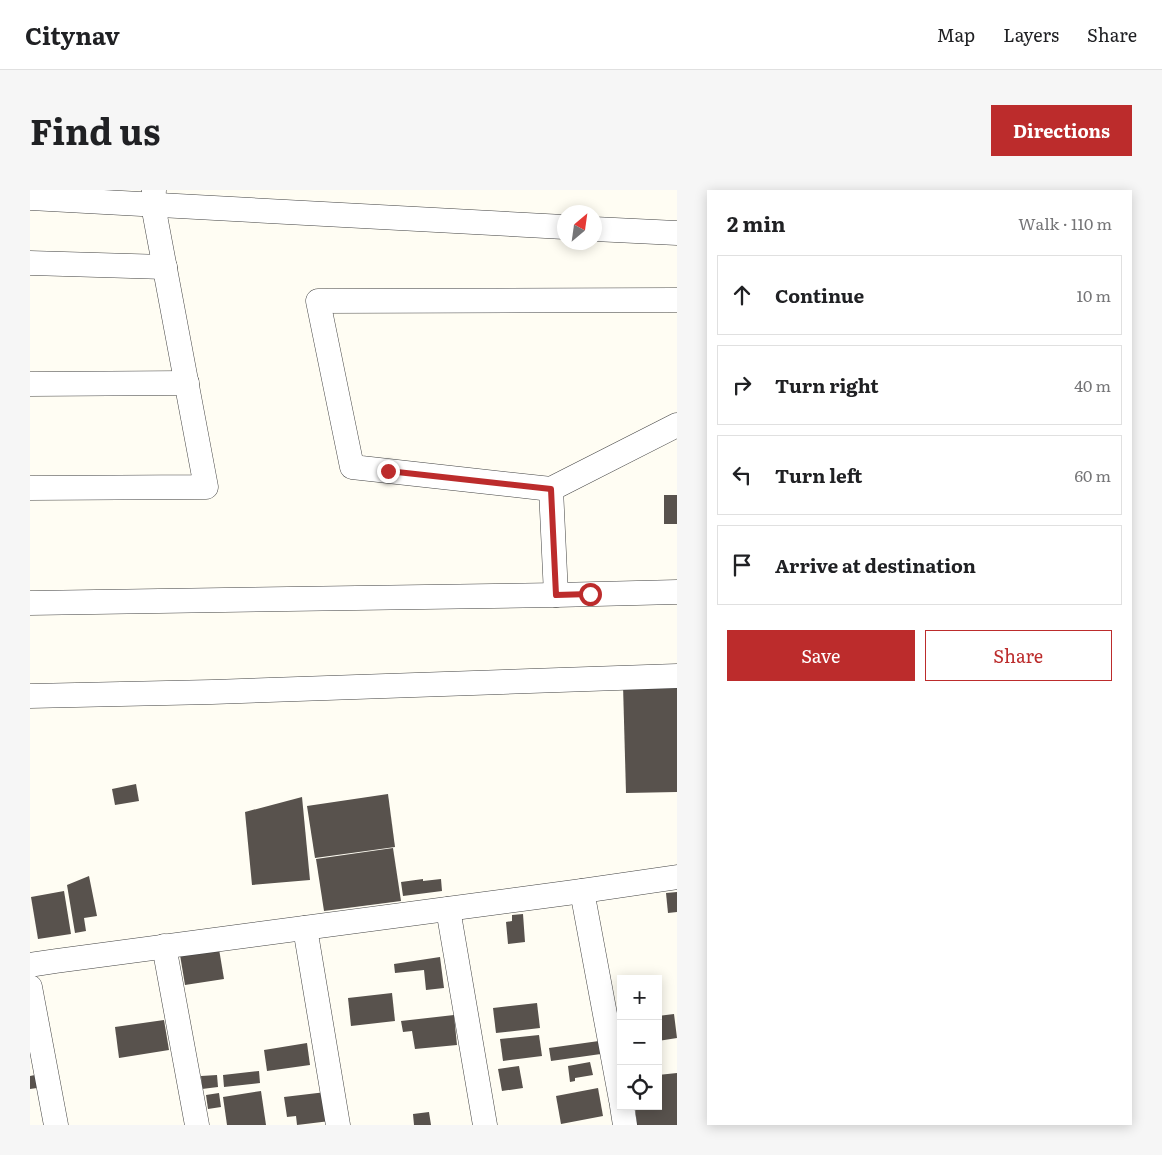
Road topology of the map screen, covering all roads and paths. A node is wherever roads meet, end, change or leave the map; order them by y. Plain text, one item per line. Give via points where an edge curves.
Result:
1 (30, 198) edge
2 (153, 198) edge
3 (557, 227) edge
4 (602, 228) edge
5 (677, 233) edge
6 (30, 263) edge
7 (165, 267) junction
8 (677, 300) edge
9 (187, 383) junction
10 (30, 384) edge
11 (677, 425) edge
12 (30, 488) edge
13 (551, 489) junction
14 (677, 592) edge
15 (556, 595) junction
16 (30, 603) edge
17 (677, 676) edge
18 (30, 696) edge
19 (677, 877) edge
20 (582, 891) junction
21 (448, 909) junction
22 (305, 928) junction
23 (164, 946) junction
24 (30, 965) edge
25 (30, 987) edge
26 (617, 1079) edge
27 (623, 1110) edge
28 (56, 1125) edge
29 (197, 1125) edge
30 (338, 1125) edge
31 (485, 1125) edge
32 (625, 1125) edge

1 - 2 street
2 - 3 street
2 - 7 street
4 - 5 street
6 - 7 street
7 - 9 street
8 - 13 street via 318,301 352,467
9 - 10 street
9 - 12 street via 206,487
11 - 13 street
13 - 15 street
14 - 15 street
15 - 16 street
17 - 18 street
19 - 20 street
20 - 21 street
20 - 26 street
21 - 22 street
21 - 31 street
22 - 23 street
22 - 30 street
23 - 24 street
23 - 29 street
25 - 28 street
27 - 32 street

